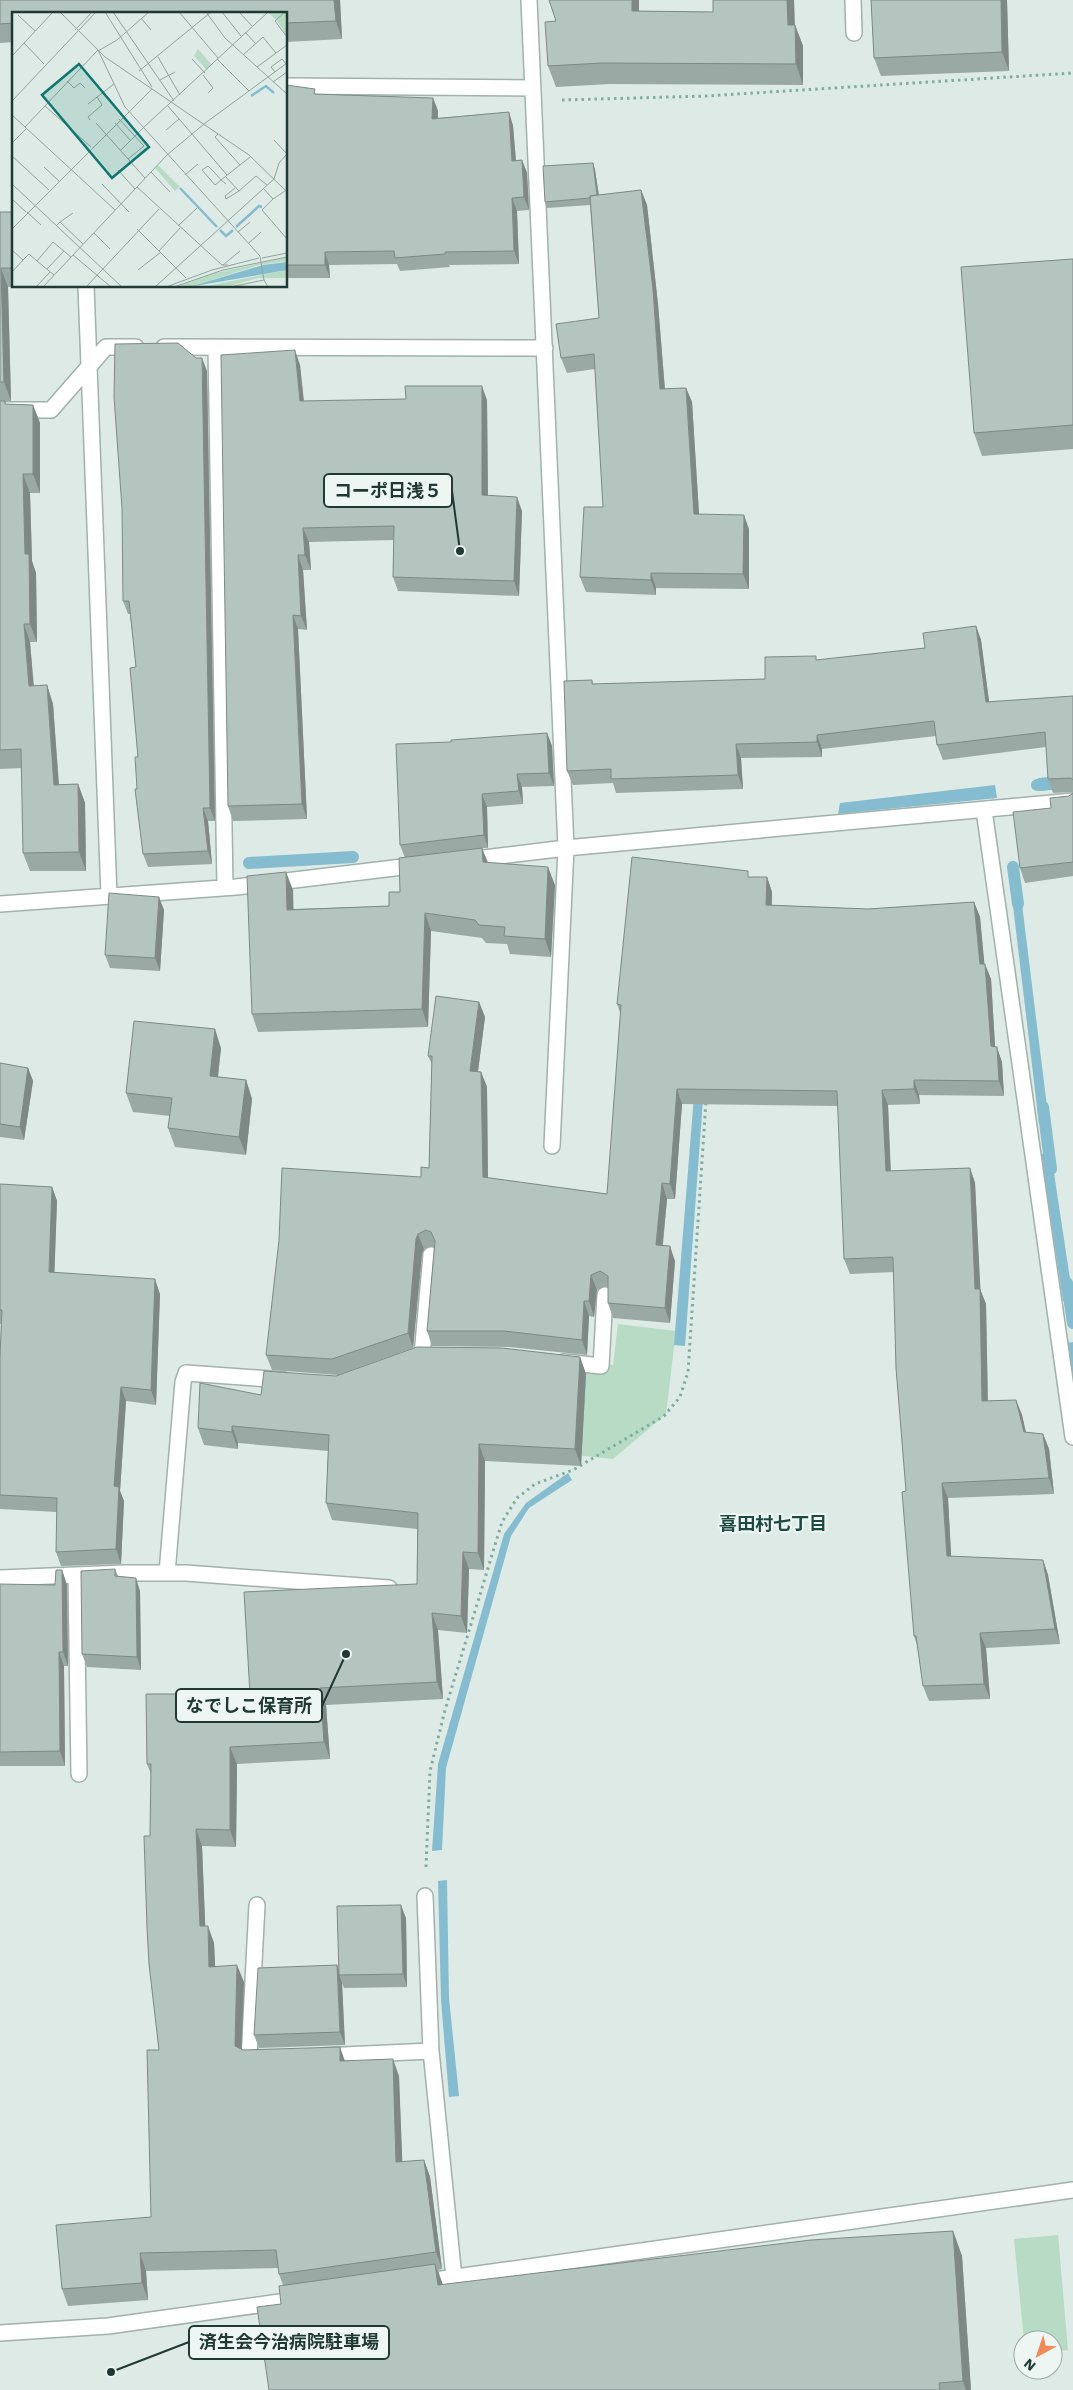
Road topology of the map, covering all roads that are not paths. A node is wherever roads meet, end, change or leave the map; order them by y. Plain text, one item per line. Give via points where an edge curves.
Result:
1 (530, 0) edge
2 (853, 0) edge
3 (854, 33) dead end
4 (288, 86) edge
5 (534, 94) junction
6 (86, 288) edge
7 (216, 347) junction
8 (545, 348) junction
9 (90, 367) junction
10 (0, 410) edge
11 (1073, 801) edge
12 (984, 810) junction
13 (566, 848) junction
14 (449, 862) edge
15 (430, 864) edge
16 (225, 887) junction
17 (109, 896) junction
18 (0, 904) edge
19 (552, 1146) dead end
20 (431, 1255) edge
21 (605, 1295) edge
22 (422, 1355) junction
23 (441, 1355) edge
24 (546, 1360) edge
25 (404, 1362) edge
26 (301, 1381) edge
27 (1073, 1437) edge
28 (167, 1573) junction
29 (76, 1575) junction
30 (0, 1578) edge
31 (403, 1589) edge
32 (79, 1774) dead end
33 (425, 1896) road end
34 (256, 1905) dead end
35 (431, 2052) junction
36 (307, 2056) edge
37 (278, 2057) edge
38 (1073, 2190) edge
39 (454, 2278) junction
40 (404, 2284) edge
41 (316, 2297) edge
42 (0, 2333) edge

1 - 5 street
2 - 3 street
4 - 5 street
5 - 8 street
6 - 9 street
7 - 8 street
7 - 9 street via 106,347
7 - 16 street
8 - 13 street
9 - 10 street via 51,410
9 - 17 street
11 - 12 street
12 - 13 street
12 - 27 street
13 - 14 street
13 - 19 street
15 - 16 street
16 - 17 street
17 - 18 street
20 - 22 street
21 - 24 street via 601,1366
22 - 23 street
22 - 25 street
26 - 28 street via 186,1373
28 - 29 street
28 - 31 street
29 - 30 street
29 - 32 street
33 - 35 street
34 - 37 street via 249,2058
35 - 36 street
35 - 39 street
38 - 39 street
39 - 40 street
41 - 42 street via 108,2326

